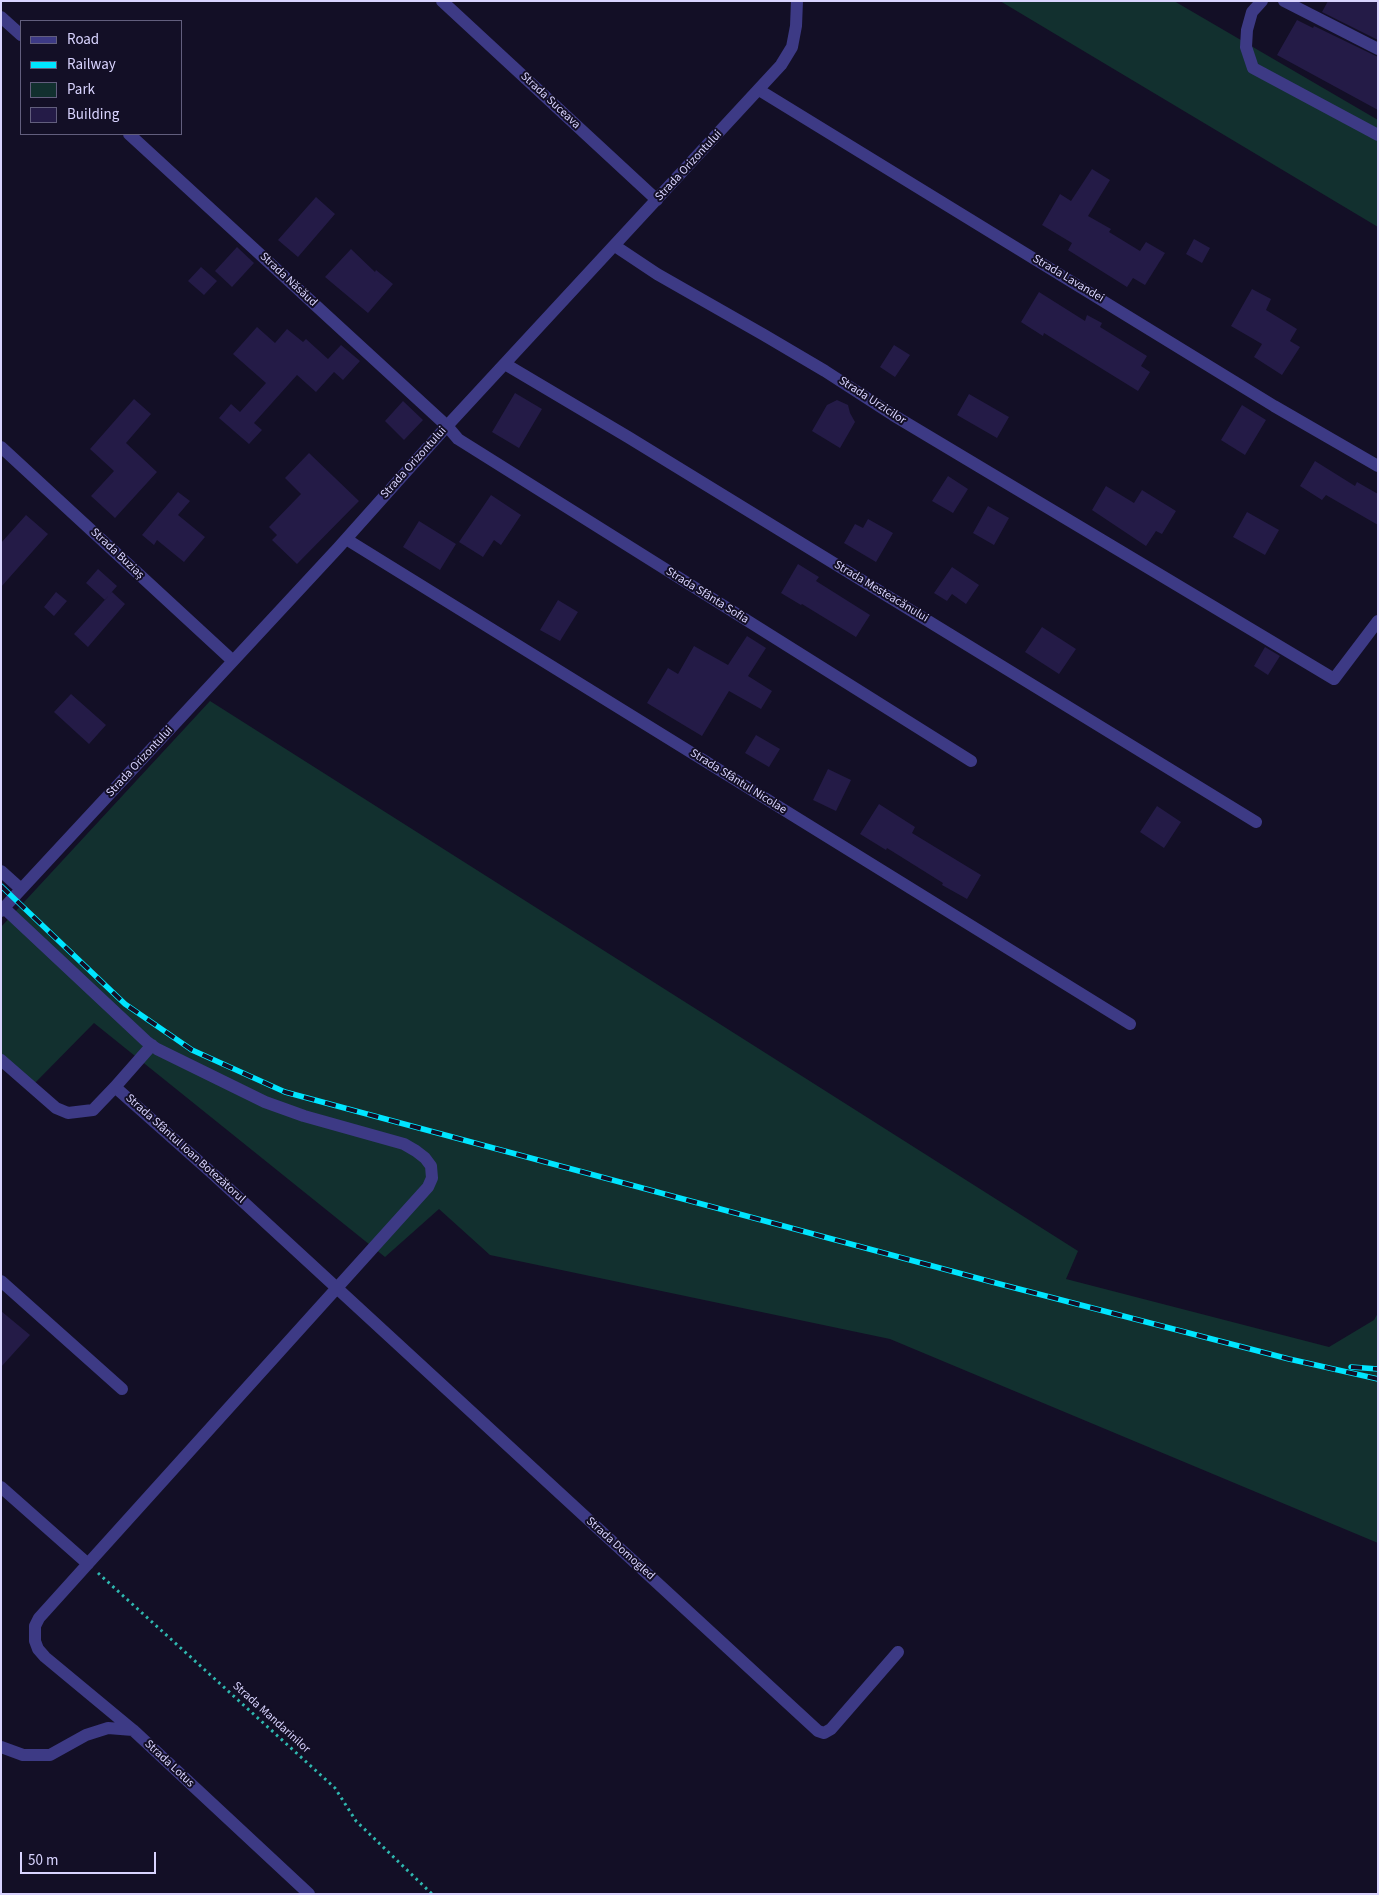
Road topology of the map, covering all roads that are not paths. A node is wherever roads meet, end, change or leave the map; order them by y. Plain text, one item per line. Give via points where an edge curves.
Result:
1 (442, 1) edge
2 (796, 1) edge
3 (1262, 1) edge
4 (1284, 1) edge
5 (1, 17) edge
6 (20, 34) edge
7 (1378, 49) edge
8 (759, 90) junction
9 (130, 135) edge
10 (1378, 136) edge
11 (657, 200) junction
12 (615, 246) junction
13 (505, 364) junction
14 (447, 426) junction
15 (1, 447) edge
16 (1378, 466) edge
17 (346, 539) junction
18 (1378, 621) edge
19 (234, 661) junction
20 (971, 761) dead end
21 (1256, 822) dead end
22 (1, 871) edge
23 (21, 889) junction
24 (3, 910) edge
25 (1130, 1024) dead end
26 (152, 1045) junction
27 (1, 1060) edge
28 (115, 1087) junction
29 (1, 1281) edge
30 (337, 1288) junction
31 (122, 1389) dead end
32 (1, 1487) edge
33 (88, 1564) junction
34 (898, 1652) dead end
35 (132, 1730) junction
36 (1, 1747) edge
37 (309, 1894) edge

1 - 11 street, Strada Suceava
2 - 8 street, Strada Orizontului via 792,47 781,66
3 - 10 street via 1252,12 1247,30 1246,47 1253,68
4 - 7 street
5 - 6 street
8 - 11 street, Strada Orizontului
8 - 16 street, Strada Lavandei via 1274,406
9 - 14 street, Strada Năsăud
11 - 12 street, Strada Orizontului
12 - 13 street, Strada Orizontului
12 - 18 street, Strada Urzicilor via 1334,679
13 - 14 street, Strada Orizontului
13 - 21 street, Strada Mesteacănului
14 - 17 street, Strada Orizontului
14 - 20 street, Strada Sfânta Sofia via 458,439
15 - 19 street, Strada Buziaș
17 - 19 street, Strada Orizontului
17 - 25 street, Strada Sfântul Nicolae
19 - 23 street, Strada Orizontului
22 - 23 street
23 - 24 street, Strada Orizontului
24 - 26 street
26 - 28 street
26 - 30 street via 176,1060 265,1102 404,1144 425,1158 431,1166 432,1178 428,1187
27 - 28 street, Strada Sfântul Ioan Botezătorul via 56,1108 68,1113 93,1110
28 - 30 street, Strada Sfântul Ioan Botezătorul
29 - 31 street
30 - 33 street
30 - 34 street, Strada Domogled via 818,1731 824,1733 831,1729
32 - 33 street
33 - 35 street, Strada Lotus via 39,1618 34,1633 38,1649
35 - 36 street via 108,1728 86,1735 50,1755 23,1754
35 - 37 street, Strada Lotus

